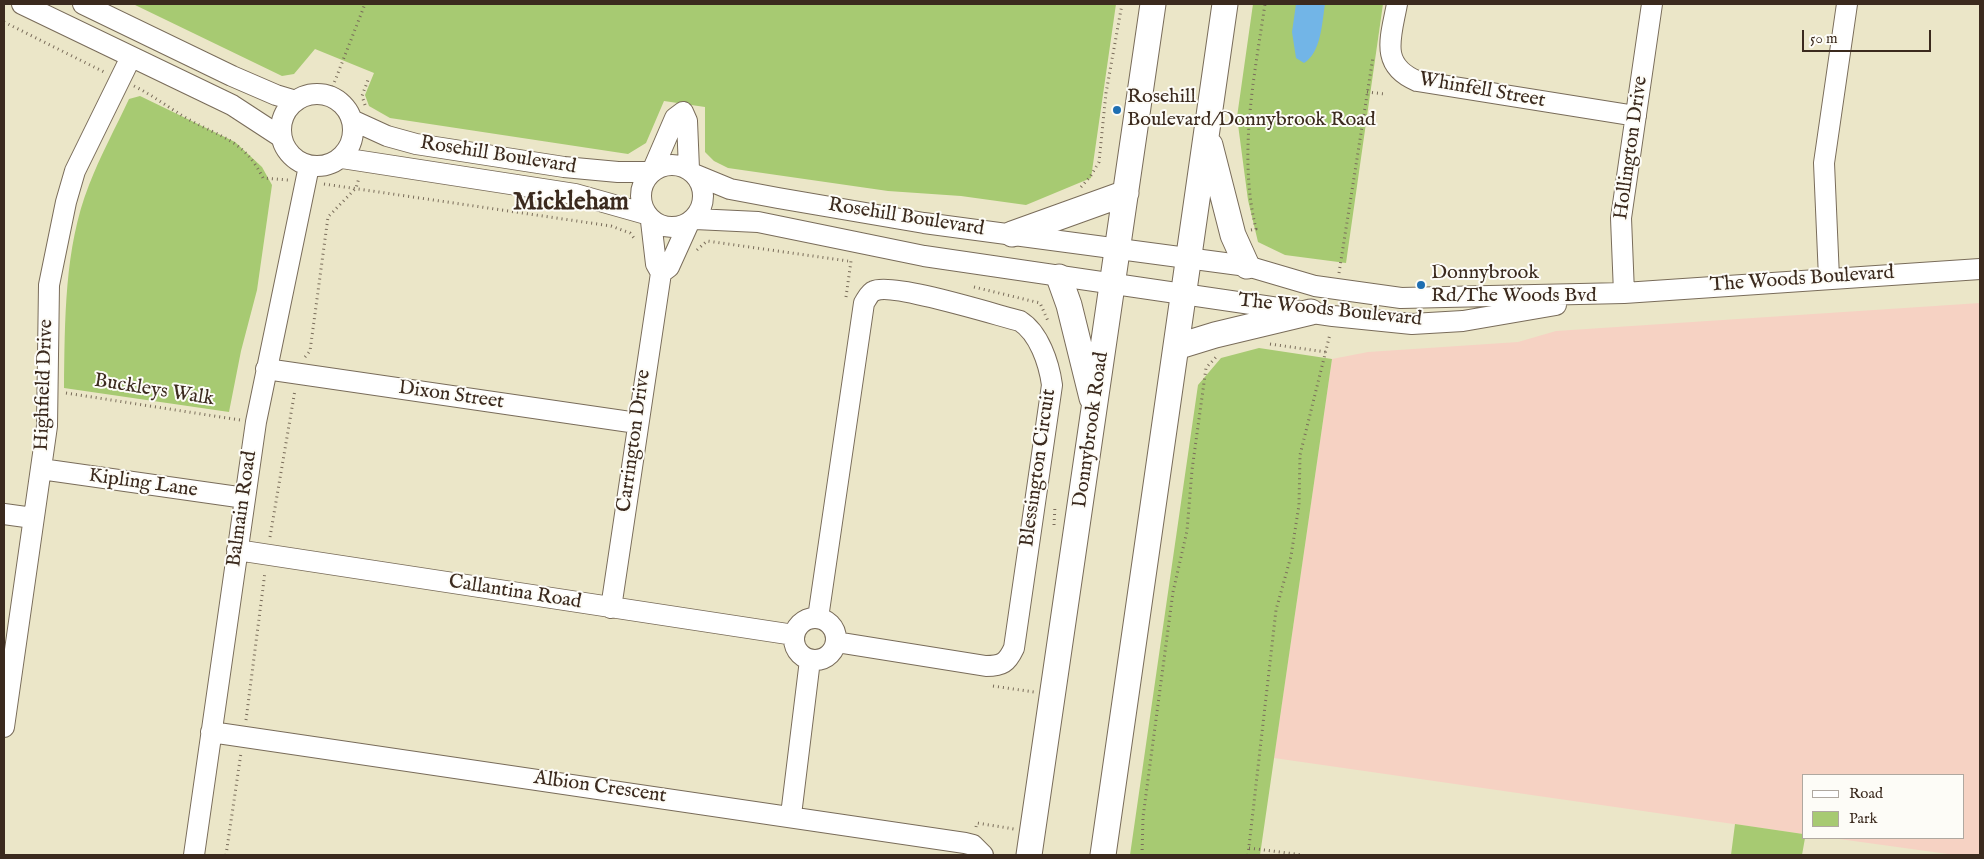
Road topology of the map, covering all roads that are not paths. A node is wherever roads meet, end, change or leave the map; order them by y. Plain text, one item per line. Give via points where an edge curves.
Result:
1 (22, 4) edge
2 (83, 4) edge
3 (1153, 4) edge
4 (1226, 4) edge
5 (1396, 4) edge
6 (1652, 4) edge
7 (1847, 4) edge
8 (131, 57) junction
9 (296, 100) junction
10 (1636, 116) junction
11 (352, 120) junction
12 (1207, 133) junction
13 (281, 137) junction
14 (342, 158) junction
15 (651, 171) junction
16 (693, 172) junction
17 (308, 174) junction
18 (1126, 193) junction
19 (648, 218) junction
20 (691, 222) junction
21 (1012, 234) junction
22 (1118, 248) junction
23 (1189, 258) junction
24 (1247, 266) junction
25 (1980, 268) edge
26 (661, 274) junction
27 (1059, 277) junction
28 (1829, 278) junction
29 (1113, 282) junction
30 (1184, 293) junction
31 (1624, 293) junction
32 (1322, 314) junction
33 (1176, 347) junction
34 (266, 369) junction
35 (1094, 410) junction
36 (637, 423) junction
37 (41, 469) junction
38 (245, 498) junction
39 (4, 514) edge
40 (33, 518) junction
41 (237, 550) junction
42 (611, 608) junction
43 (818, 618) junction
44 (794, 635) junction
45 (836, 642) junction
46 (810, 660) junction
47 (6, 700) edge
48 (4, 727) edge
49 (212, 732) junction
50 (791, 815) junction
51 (1021, 846) edge
52 (978, 850) edge
53 (194, 855) edge
54 (1103, 855) edge

1 - 8 street
2 - 9 street via 232,76
3 - 18 main road, Donnybrook Road
4 - 12 main road
5 - 10 street, Whinfell Street via 1390,53 1398,70 1406,76 1417,81
6 - 10 street, Hollington Drive
7 - 28 street via 1824,163
8 - 13 street via 232,105
8 - 37 street, Highfield Drive via 75,171 66,202 49,285 47,426
9 - 11 street via 307,95 329,96 341,101
9 - 13 street via 283,121
10 - 31 street, Hollington Drive via 1621,218
11 - 14 street via 348,147
11 - 15 street, Rosehill Boulevard via 387,136 416,144 564,167 618,172
12 - 23 main road
12 - 24 main road via 1233,235
13 - 17 street via 286,149
14 - 17 street
14 - 19 street, Rosehill Boulevard via 575,194
15 - 16 street via 670,166
15 - 16 street via 675,118 683,112 687,120
15 - 19 street via 642,190 642,207
16 - 20 street via 703,195
16 - 21 street, Rosehill Boulevard via 730,189 924,223
17 - 34 street, Balmain Road
18 - 21 main road
18 - 22 main road, Donnybrook Road
19 - 20 street via 667,226
19 - 26 street, Carrington Drive via 656,264
20 - 26 street, Carrington Drive via 669,267
20 - 27 street, Rosehill Boulevard via 758,222 924,256
21 - 22 street, Rosehill Boulevard
22 - 23 street, Rosehill Boulevard
22 - 29 main road, Donnybrook Road
23 - 24 street, The Woods Boulevard
23 - 30 main road
24 - 31 street, The Woods Boulevard via 1315,286 1401,298
25 - 28 street, The Woods Boulevard
26 - 36 street, Carrington Drive
27 - 29 street, Rosehill Boulevard
27 - 35 main road via 1069,305
28 - 31 street, The Woods Boulevard
29 - 30 street, The Woods Boulevard
29 - 35 main road, Donnybrook Road
30 - 32 street, The Woods Boulevard
30 - 33 main road
31 - 32 street, The Woods Boulevard via 1463,321 1412,324
32 - 33 main road via 1215,335
33 - 54 main road
34 - 36 street, Dixon Street
34 - 38 street, Balmain Road
35 - 51 main road, Donnybrook Road
36 - 42 street, Carrington Drive
37 - 38 street, Kipling Lane
37 - 40 street, Highfield Drive
38 - 41 street, Balmain Road
39 - 40 street
40 - 47 street, Highfield Drive
41 - 42 street, Callantina Road
41 - 49 street, Balmain Road
42 - 44 street, Callantina Road
43 - 44 street via 804,621
43 - 45 street via 833,628
43 - 45 street, Blessington Circuit via 864,303 868,297 877,290 901,291 1026,325 1034,333 1052,385 1010,658 1005,664 986,666
44 - 46 street via 798,651
45 - 46 street via 829,655
46 - 50 street
47 - 48 street, Highfield Drive
49 - 50 street, Albion Crescent
49 - 53 street, Balmain Road
50 - 52 street, Albion Crescent

